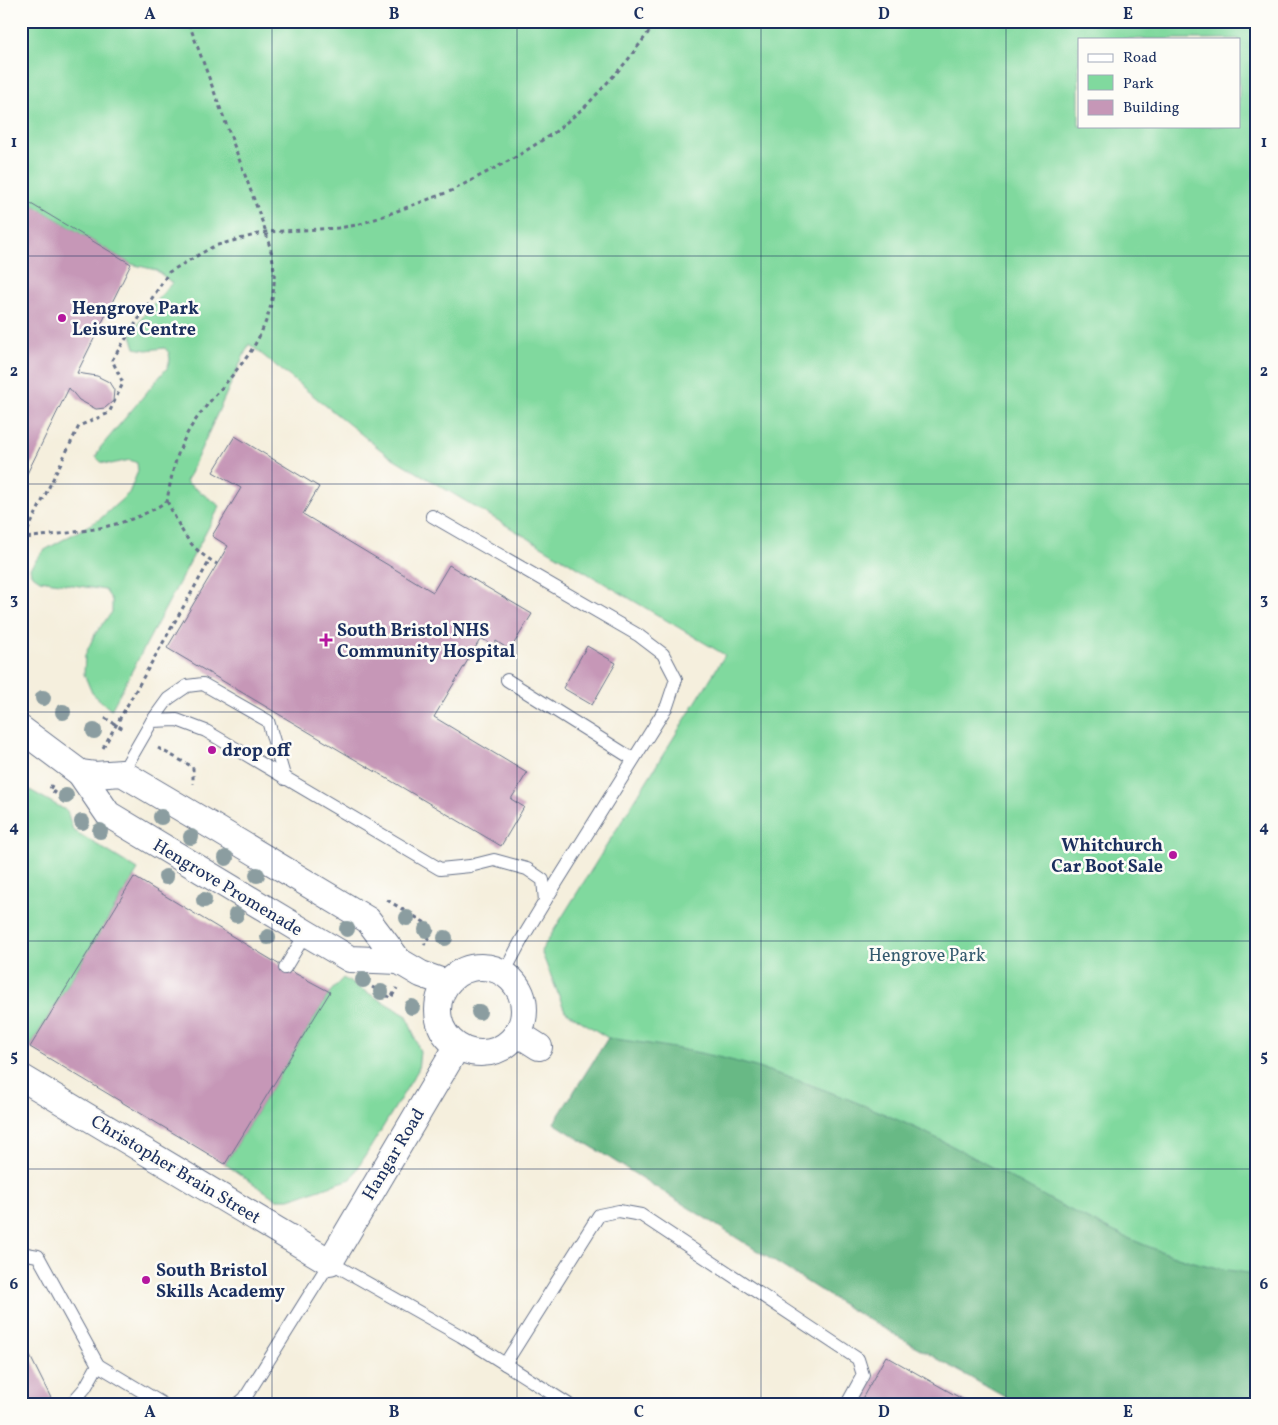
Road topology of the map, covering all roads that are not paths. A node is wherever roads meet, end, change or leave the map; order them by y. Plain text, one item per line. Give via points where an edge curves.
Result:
1 (432, 516) dead end
2 (507, 680) dead end
3 (152, 721) junction
4 (21, 729) edge
5 (634, 759) junction
6 (80, 773) junction
7 (122, 774) junction
8 (285, 779) junction
9 (545, 901) junction
10 (306, 933) junction
11 (400, 961) junction
12 (285, 968) dead end
13 (504, 973) junction
14 (446, 983) junction
15 (517, 1032) junction
16 (457, 1047) junction
17 (539, 1047) dead end
18 (21, 1077) edge
19 (21, 1253) edge
20 (330, 1262) junction
21 (98, 1364) junction
22 (505, 1364) junction
23 (71, 1404) edge
24 (163, 1404) edge
25 (238, 1404) edge
26 (568, 1404) edge
27 (847, 1404) edge

1 - 5 lane via 638,635 663,654 676,679 667,706
2 - 5 lane
3 - 7 lane
3 - 8 lane via 177,720 206,731
3 - 8 lane via 168,699 187,686 203,684 268,721
4 - 6 street, Hengrove Promenade
5 - 9 lane
6 - 7 street
6 - 10 street, Hengrove Promenade via 108,814
7 - 11 street, Hengrove Promenade via 368,920
8 - 9 lane via 440,869 494,860 527,869 543,880
9 - 13 lane
10 - 11 street, Hengrove Promenade via 350,959
10 - 12 lane
11 - 14 street, Hengrove Promenade via 421,974
13 - 14 street via 480,966 467,968
13 - 15 street via 514,982 524,1007 523,1020
14 - 16 street via 437,1007 438,1020
15 - 16 street via 499,1049 474,1052
15 - 17 street
16 - 20 street, Hangar Road
18 - 20 street, Christopher Brain Street
19 - 21 lane via 38,1256
20 - 22 lane via 462,1336
20 - 25 lane via 245,1398
21 - 23 lane via 85,1388
21 - 24 lane
22 - 26 lane
22 - 27 lane via 599,1215 619,1211 640,1215 858,1359 863,1375

